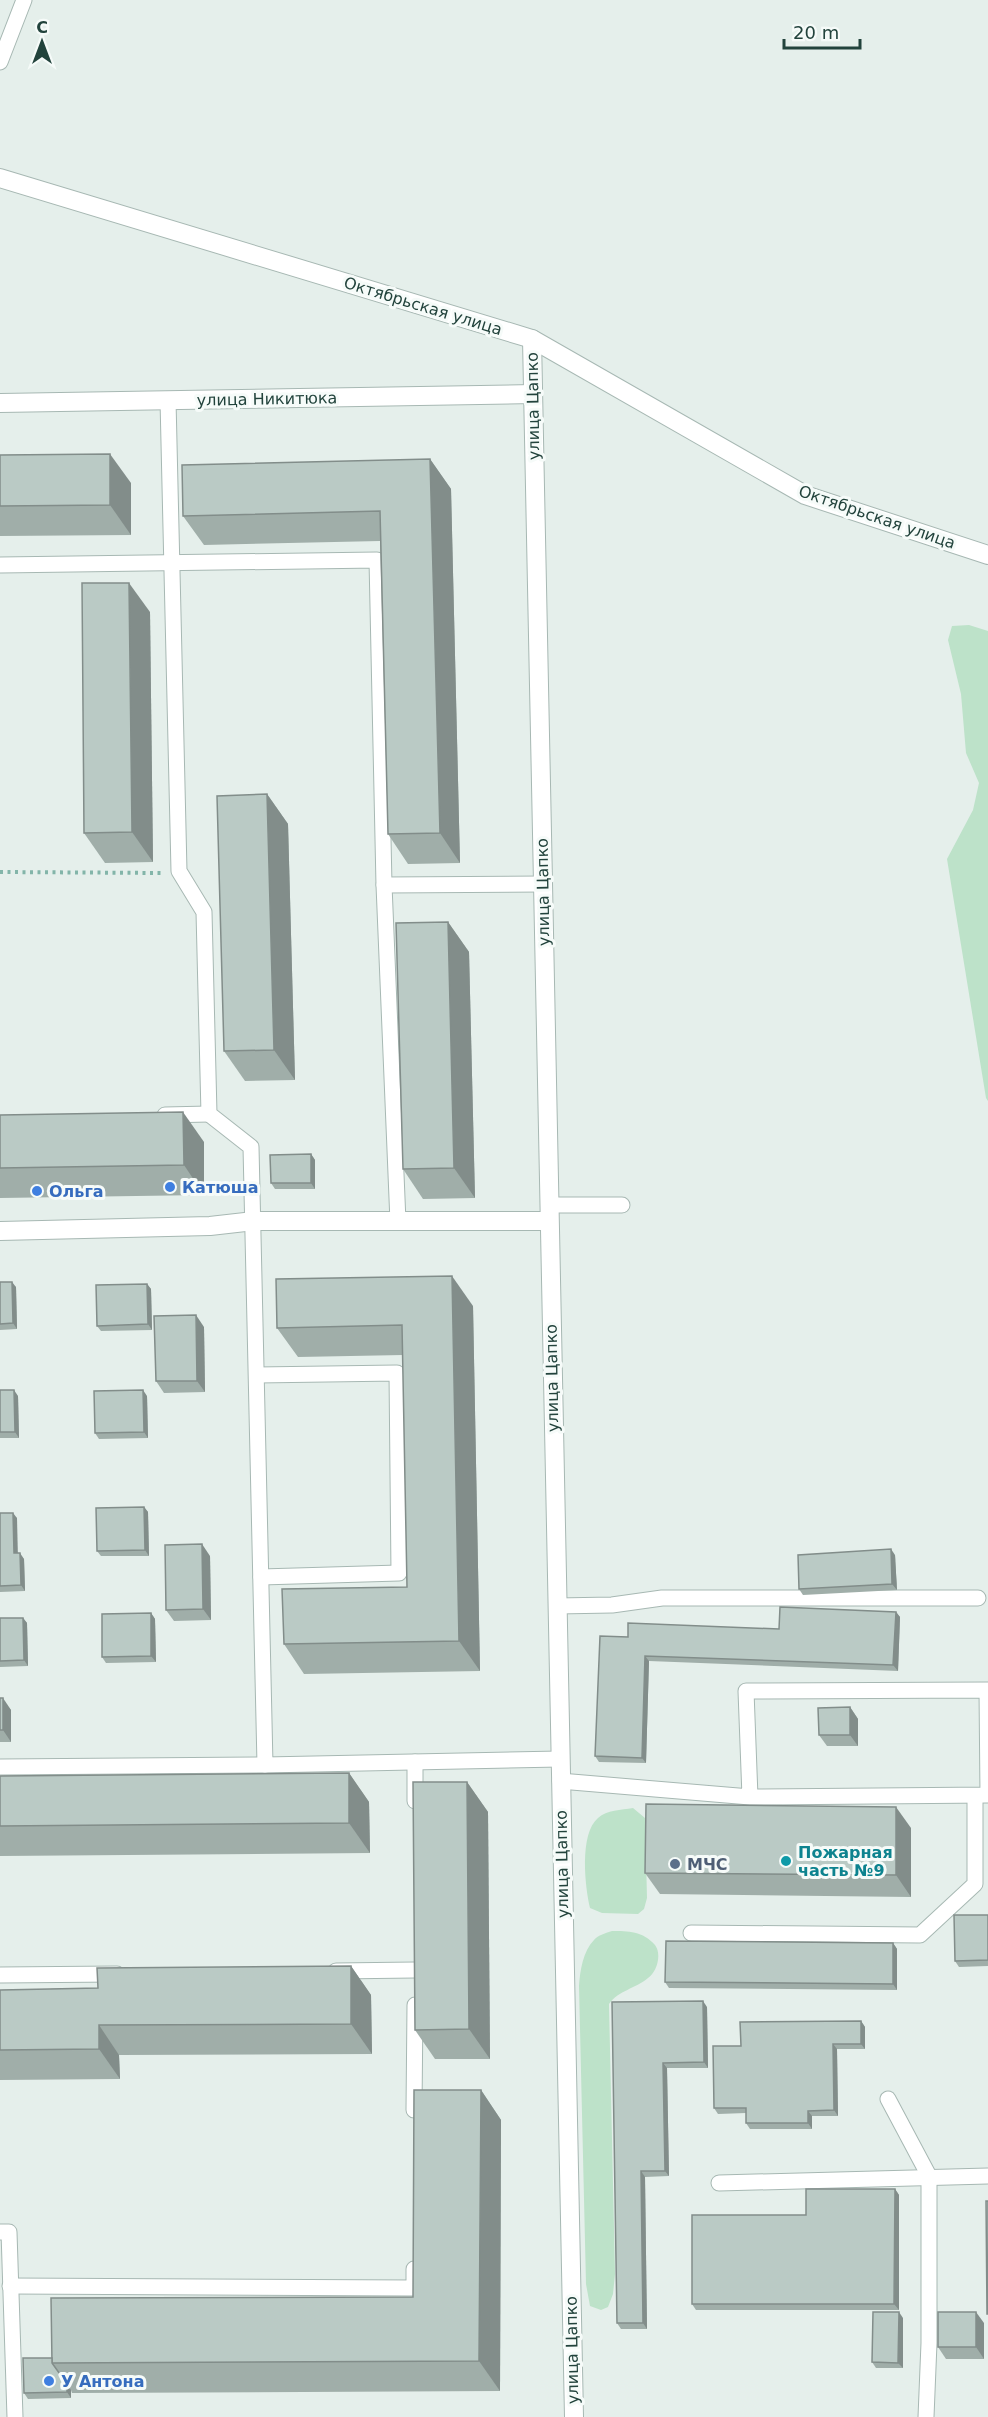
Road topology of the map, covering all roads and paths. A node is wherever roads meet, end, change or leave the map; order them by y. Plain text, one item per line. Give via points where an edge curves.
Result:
1 (24, 0) edge
2 (0, 62) edge
3 (0, 178) edge
4 (532, 339) junction
5 (533, 394) junction
6 (168, 400) junction
7 (0, 404) edge
8 (988, 555) edge
9 (173, 563) junction
10 (0, 565) edge
11 (179, 871) junction
12 (0, 872) edge
13 (543, 884) junction
14 (384, 885) junction
15 (209, 1114) junction
16 (150, 1115) edge
17 (622, 1205) dead end
18 (549, 1213) junction
19 (254, 1221) junction
20 (398, 1222) junction
21 (0, 1231) edge
22 (257, 1375) junction
23 (261, 1577) junction
24 (978, 1598) dead end
25 (557, 1606) junction
26 (560, 1759) junction
27 (415, 1762) junction
28 (265, 1765) junction
29 (0, 1767) edge
30 (560, 1781) junction
31 (975, 1796) junction
32 (750, 1797) junction
33 (415, 1820) edge
34 (691, 1933) dead end
35 (320, 1971) edge
36 (130, 1974) edge
37 (0, 1975) edge
38 (888, 2099) dead end
39 (414, 2123) edge
40 (929, 2176) junction
41 (988, 2176) edge
42 (718, 2183) dead end
43 (0, 2232) edge
44 (414, 2253) edge
45 (10, 2286) junction
46 (15, 2417) edge
47 (574, 2417) edge
48 (926, 2417) edge

1 - 2 lane
3 - 4 street, Октябрьская улица
4 - 5 street, улица Цапко
4 - 8 street, Октябрьская улица via 805,495
5 - 6 street, улица Никитюка
5 - 13 street, улица Цапко
6 - 7 street, улица Никитюка
6 - 9 lane
9 - 10 lane
9 - 11 lane
9 - 14 lane via 377,560
11 - 12 path
11 - 15 lane via 204,912
13 - 14 lane
13 - 18 street, улица Цапко
14 - 20 lane
15 - 16 lane
15 - 19 lane via 251,1147
17 - 18 lane
18 - 20 street
18 - 25 street, улица Цапко
19 - 20 street
19 - 21 street via 210,1226
19 - 22 lane
22 - 23 lane
22 - 23 lane via 397,1373 399,1573
23 - 28 lane
24 - 25 lane via 662,1598 612,1605
25 - 26 street, улица Цапко
26 - 27 lane
26 - 30 street, улица Цапко
27 - 28 lane
27 - 33 lane
28 - 29 lane
30 - 32 lane
30 - 47 street, улица Цапко
31 - 32 lane
31 - 32 lane via 988,1795 987,1690 746,1691
31 - 34 lane via 975,1884 920,1935
35 - 39 lane via 415,1976
36 - 37 lane
38 - 40 lane
40 - 41 lane
40 - 42 lane
40 - 48 lane
43 - 45 lane via 9,2232
44 - 45 lane via 414,2288
45 - 46 lane

